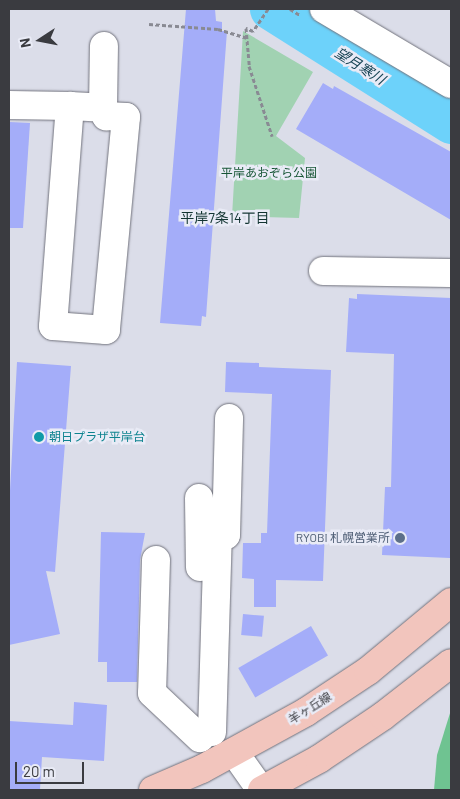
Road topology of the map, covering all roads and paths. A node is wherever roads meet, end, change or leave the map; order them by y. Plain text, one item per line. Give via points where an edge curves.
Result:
1 (268, 9) edge
2 (324, 9) edge
3 (150, 24) dead end
4 (247, 38) junction
5 (104, 46) dead end
6 (451, 84) edge
7 (9, 105) edge
8 (70, 106) junction
9 (103, 108) junction
10 (272, 136) dead end
11 (323, 272) dead end
12 (451, 273) edge
13 (229, 418) dead end
14 (199, 498) dead end
15 (156, 560) dead end
16 (451, 602) edge
17 (451, 663) edge
18 (212, 732) dead end
19 (234, 752) junction
20 (153, 790) edge
21 (262, 790) edge

1 - 4 path via 253,31 246,28
2 - 6 street
3 - 4 path via 218,29
4 - 10 path via 249,66
5 - 9 street
7 - 8 street
8 - 9 street
8 - 9 street via 53,326 106,330 126,117 106,116
11 - 12 street
13 - 18 street via 226,535 218,534
14 - 15 street via 200,738 152,693
16 - 19 main road, 羊ヶ丘線 via 368,671 306,712
17 - 21 main road via 383,716 319,759
19 - 20 main road, 羊ヶ丘線
19 - 21 street

